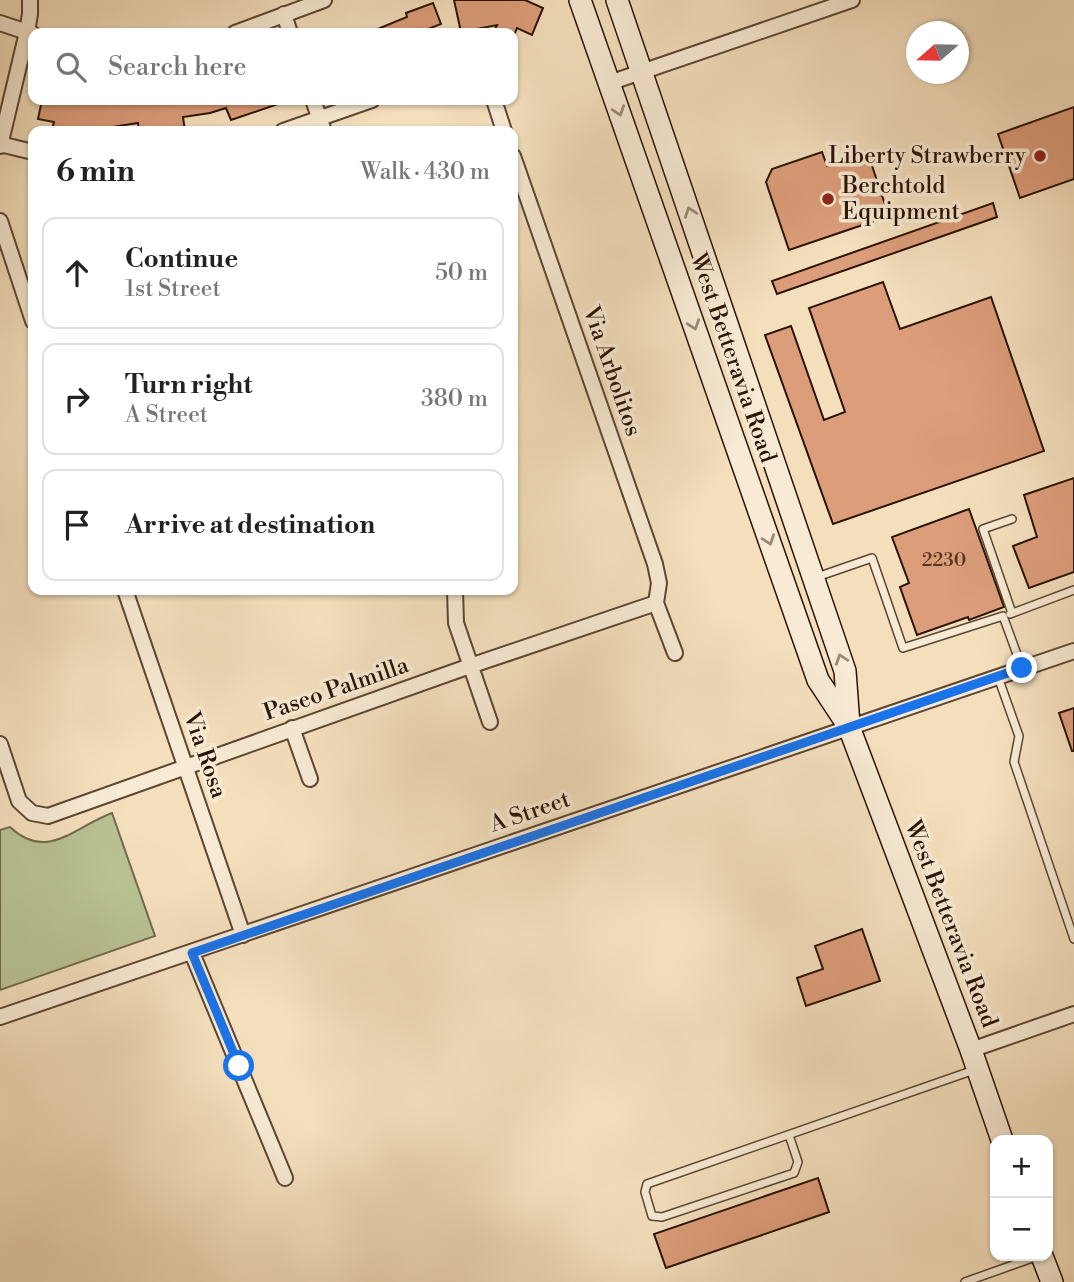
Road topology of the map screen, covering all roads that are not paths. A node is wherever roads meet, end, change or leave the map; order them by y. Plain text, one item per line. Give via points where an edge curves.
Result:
1 (30, 0) edge
2 (324, 0) edge
3 (580, 0) edge
4 (617, 0) edge
5 (852, 0) edge
6 (284, 14) junction
7 (0, 23) edge
8 (30, 28) edge
9 (248, 28) edge
10 (288, 28) edge
11 (28, 32) edge
12 (28, 40) edge
13 (642, 72) junction
14 (609, 83) junction
15 (315, 105) edge
16 (362, 105) edge
17 (496, 105) edge
18 (322, 125) edge
19 (502, 126) edge
20 (0, 145) edge
21 (28, 151) edge
22 (518, 170) edge
23 (0, 221) edge
24 (28, 306) edge
25 (1012, 519) dead end
26 (814, 579) junction
27 (1074, 590) edge
28 (127, 595) edge
29 (455, 595) edge
30 (656, 603) junction
31 (1012, 613) junction
32 (1003, 616) junction
33 (1074, 650) edge
34 (675, 653) dead end
35 (470, 666) junction
36 (1022, 668) junction
37 (998, 676) junction
38 (490, 722) dead end
39 (849, 727) junction
40 (292, 728) junction
41 (0, 744) edge
42 (185, 766) junction
43 (310, 779) dead end
44 (243, 935) junction
45 (1074, 939) edge
46 (192, 953) junction
47 (1074, 1014) edge
48 (0, 1017) edge
49 (974, 1059) junction
50 (789, 1135) junction
51 (1000, 1135) edge
52 (285, 1178) dead end
53 (1026, 1261) edge
54 (1043, 1261) edge
55 (965, 1282) edge
56 (1052, 1282) edge

1 - 8 street
2 - 6 street
3 - 14 street, West Betteravia Road
4 - 13 street, West Betteravia Road
5 - 13 street
6 - 9 street
6 - 10 street
7 - 11 street
12 - 20 street
13 - 14 street
26 -> 13 street, West Betteravia Road
14 -> 39 street, West Betteravia Road via 818,680
15 - 18 street
16 - 18 street
17 - 19 street
20 - 21 street
22 - 30 street, Via Arbolitos via 655,564 659,583
23 - 24 street
25 - 31 lane via 983,529
26 - 32 lane via 873,558 903,648
39 -> 26 street, West Betteravia Road via 845,671
27 - 31 lane
28 - 42 street, Via Rosa
29 - 35 street via 456,623
30 - 34 street
30 - 35 street, Paseo Palmilla
31 - 32 lane
32 - 36 lane
33 - 36 street, A Street
35 - 38 street
35 - 40 street, Paseo Palmilla
36 - 37 street, A Street
37 - 39 street, A Street
37 - 45 lane via 1019,736 1014,762
39 - 44 street, A Street
39 - 49 street, West Betteravia Road
40 - 42 street, Paseo Palmilla
40 - 43 street
41 - 42 street, Paseo Palmilla via 19,801 32,813 48,816
42 - 44 street, Via Rosa
44 - 46 street, A Street
46 - 48 street, A Street
46 - 52 street
47 - 49 street
49 - 50 lane
49 - 51 street, West Betteravia Road
50 - 50 lane via 647,1184 652,1216 662,1217 794,1173 798,1162
53 - 55 lane
54 - 56 street

